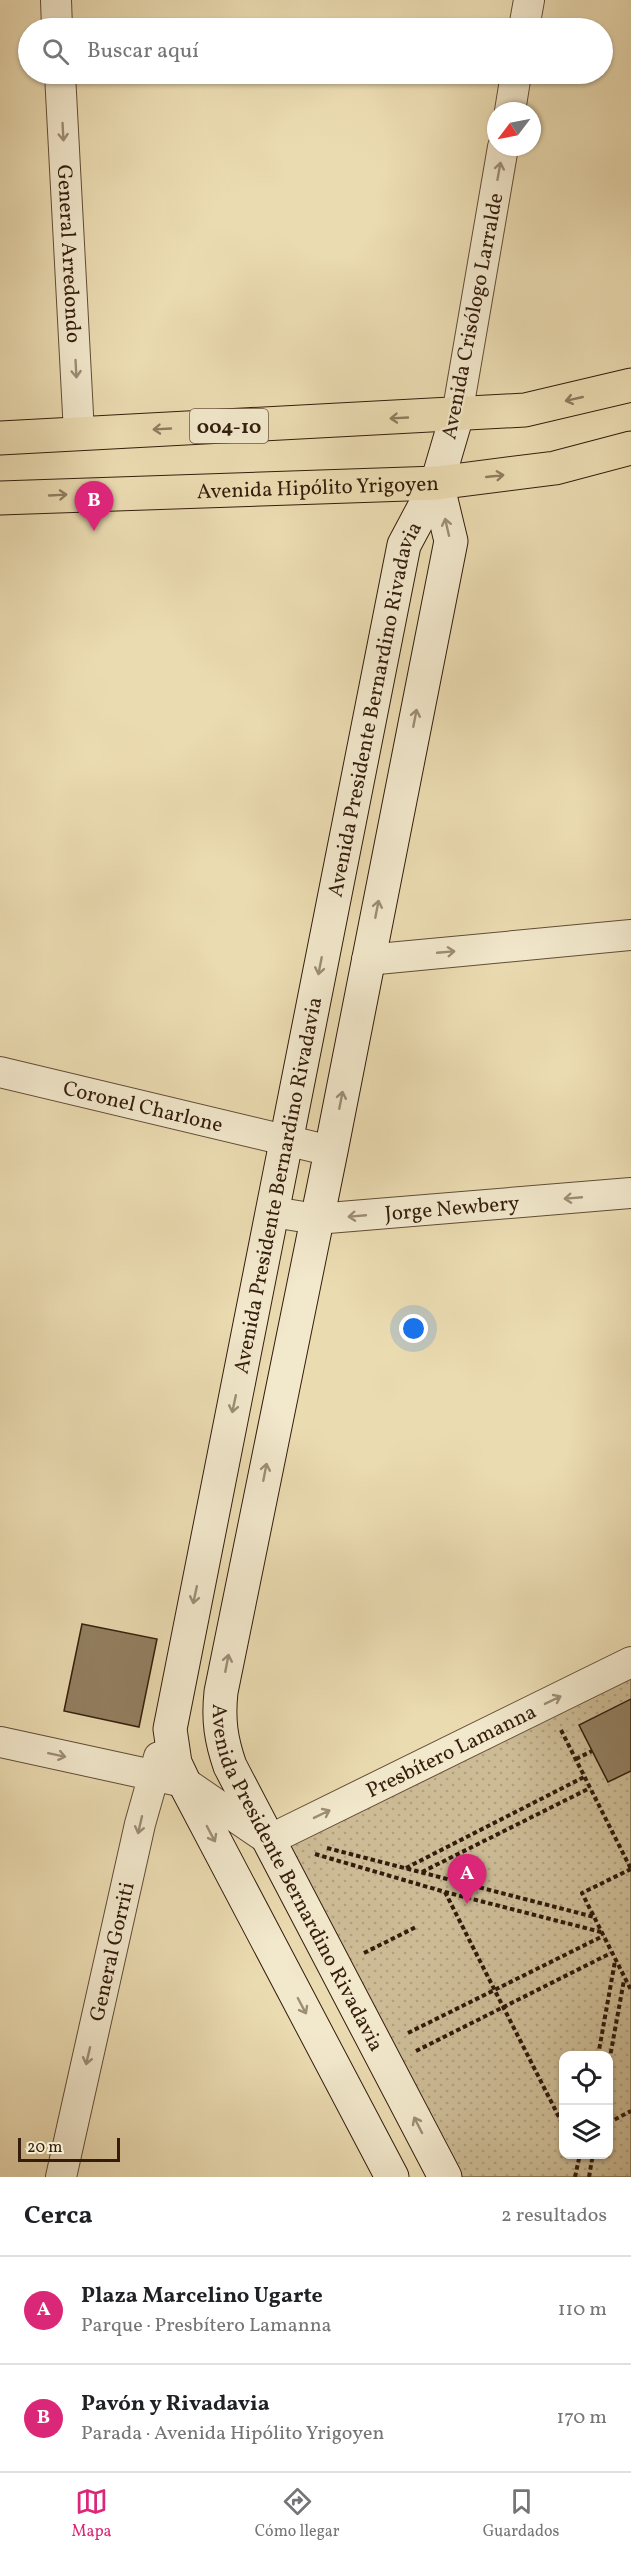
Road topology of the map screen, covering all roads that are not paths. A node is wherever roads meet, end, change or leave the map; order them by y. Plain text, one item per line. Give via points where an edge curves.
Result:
1 (56, 0) edge
2 (529, 0) edge
3 (57, 18) edge
4 (526, 18) edge
5 (61, 84) edge
6 (514, 84) edge
7 (511, 102) edge
8 (501, 156) edge
9 (631, 385) edge
10 (457, 415) junction
11 (79, 433) junction
12 (0, 438) edge
13 (631, 448) edge
14 (437, 483) junction
15 (0, 498) edge
16 (631, 935) edge
17 (367, 960) junction
18 (0, 1072) edge
19 (286, 1141) junction
20 (331, 1151) junction
21 (631, 1193) edge
22 (273, 1212) junction
23 (316, 1219) junction
24 (631, 1662) edge
25 (170, 1729) junction
26 (0, 1742) edge
27 (152, 1776) junction
28 (184, 1782) junction
29 (274, 1838) junction
30 (61, 2177) edge
31 (392, 2177) edge
32 (445, 2177) edge

1 - 3 street
2 - 4 street
5 -> 11 street, General Arredondo
6 - 7 street
10 -> 8 street, Avenida Crisólogo Larralde
9 -> 10 main road, 004-10 via 525,410
10 -> 11 main road, 004-10
10 - 14 main road, Avenida Crisólogo Larralde
11 - 12 main road, 004-10
14 -> 13 main road, Avenida Hipólito Yrigoyen via 555,468
15 -> 14 main road, Avenida Hipólito Yrigoyen
17 -> 14 main road, Avenida Presidente Bernardino Rivadavia via 451,541
14 -> 19 main road, Avenida Presidente Bernardino Rivadavia via 404,545
17 -> 16 street
20 -> 17 main road, Avenida Presidente Bernardino Rivadavia
18 - 19 street, Coronel Charlone
19 - 20 street, Coronel Charlone
19 - 22 main road, Avenida Presidente Bernardino Rivadavia
20 - 23 main road, Avenida Presidente Bernardino Rivadavia
21 -> 23 street, Jorge Newbery
22 - 23 street, Jorge Newbery
22 -> 25 main road, Avenida Presidente Bernardino Rivadavia
29 -> 23 main road, Avenida Presidente Bernardino Rivadavia via 230,1766 220,1737 219,1715
29 -> 24 street, Presbítero Lamanna
25 - 27 street, General Gorriti
25 - 28 main road, Avenida Presidente Bernardino Rivadavia via 175,1763
26 -> 27 street
27 - 28 street
27 -> 30 street, General Gorriti
28 - 29 street
28 -> 31 main road, Avenida Presidente Bernardino Rivadavia
32 -> 29 main road, Avenida Presidente Bernardino Rivadavia

